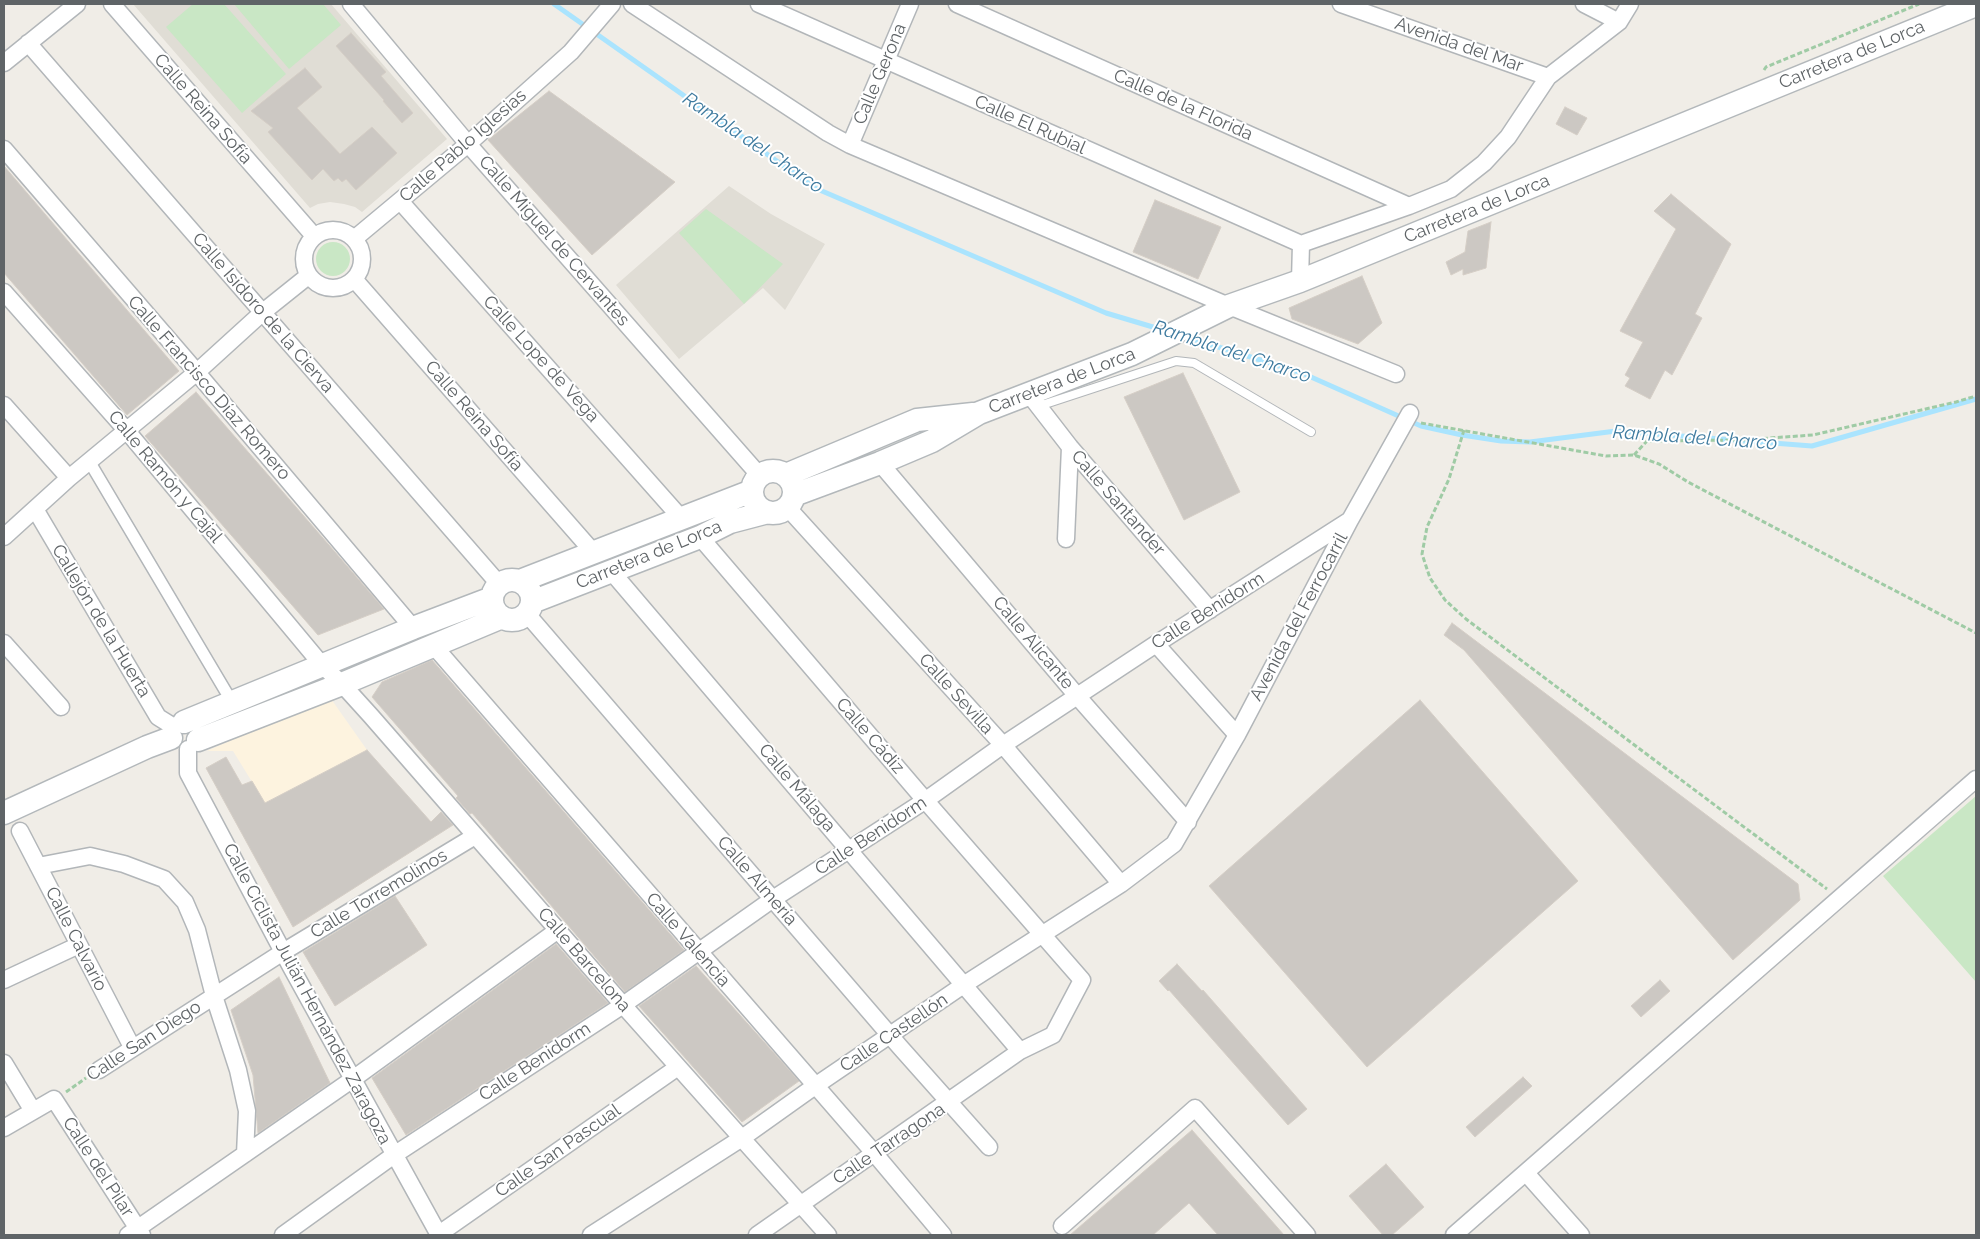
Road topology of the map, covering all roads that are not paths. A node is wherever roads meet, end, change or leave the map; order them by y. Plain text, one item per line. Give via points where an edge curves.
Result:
1 (77, 4) edge
2 (112, 4) edge
3 (351, 4) edge
4 (612, 4) edge
5 (632, 4) edge
6 (759, 4) edge
7 (910, 4) edge
8 (957, 4) edge
9 (1341, 4) edge
10 (1584, 4) edge
11 (1630, 4) edge
12 (1976, 4) edge
13 (1619, 22) junction
14 (28, 43) junction
15 (887, 62) junction
16 (4, 63) edge
17 (1548, 77) junction
18 (468, 144) junction
19 (850, 145) junction
20 (4, 149) edge
21 (400, 201) junction
22 (1409, 206) junction
23 (314, 236) junction
24 (354, 238) junction
25 (1301, 244) junction
26 (308, 276) junction
27 (354, 279) junction
28 (1300, 281) junction
29 (4, 292) edge
30 (1223, 309) junction
31 (262, 312) junction
32 (197, 372) junction
33 (1396, 374) dead end
34 (1034, 400) junction
35 (4, 404) edge
36 (978, 413) junction
37 (1410, 413) road end
38 (127, 431) junction
39 (1311, 432) dead end
40 (1070, 447) junction
41 (89, 461) junction
42 (880, 463) junction
43 (69, 478) junction
44 (756, 483) junction
45 (784, 497) junction
46 (35, 509) junction
47 (681, 518) junction
48 (1350, 520) junction
49 (4, 537) edge
50 (700, 537) junction
51 (1066, 538) dead end
52 (594, 552) junction
53 (611, 571) junction
54 (503, 595) junction
55 (530, 608) junction
56 (1210, 610) junction
57 (413, 628) junction
58 (4, 642) edge
59 (1156, 644) junction
60 (433, 645) junction
61 (322, 665) junction
62 (342, 684) junction
63 (1078, 697) junction
64 (232, 702) junction
65 (61, 707) dead end
66 (183, 735) junction
67 (1237, 735) junction
68 (1003, 745) junction
69 (1976, 779) edge
70 (926, 800) junction
71 (4, 813) edge
72 (1188, 822) junction
73 (20, 831) dead end
74 (475, 836) junction
75 (850, 850) junction
76 (38, 866) junction
77 (1121, 884) junction
78 (774, 899) junction
79 (558, 930) junction
80 (1041, 935) junction
81 (79, 945) junction
82 (283, 952) junction
83 (699, 952) junction
84 (4, 980) edge
85 (965, 984) junction
86 (214, 996) junction
87 (623, 1005) junction
88 (890, 1036) junction
89 (132, 1048) junction
90 (1020, 1051) junction
91 (4, 1063) edge
92 (678, 1067) junction
93 (99, 1070) road end
94 (353, 1079) junction
95 (815, 1086) junction
96 (949, 1102) junction
97 (33, 1111) junction
98 (4, 1128) edge
99 (742, 1138) junction
100 (989, 1146) dead end
101 (245, 1154) junction
102 (875, 1154) junction
103 (394, 1155) junction
104 (1526, 1173) junction
105 (801, 1203) junction
106 (1063, 1232) edge
107 (136, 1233) edge
108 (283, 1235) edge
109 (439, 1235) edge
110 (591, 1235) edge
111 (757, 1235) edge
112 (828, 1235) edge
113 (943, 1235) edge
114 (1307, 1235) edge
115 (1454, 1235) edge
116 (1581, 1235) edge

1 - 14 street
2 - 23 street, Calle Reina Sofía
3 - 18 street, Calle Miguel de Cervantes
4 - 18 street, Calle Pablo Iglesias via 571,52
5 - 19 street
6 - 15 street, Calle El Rubial
7 - 15 street, Calle Gerona
8 - 22 street, Calle de la Florida
9 - 17 street, Avenida del Mar
10 - 13 street
11 - 13 street
12 - 28 main road, Carretera de Lorca
13 - 17 street
14 - 16 street
14 - 31 street, Calle Isidoro de la Cierva
15 - 19 street, Calle Gerona
15 - 25 street, Calle El Rubial
17 - 22 street via 1508,137 1484,163 1451,189
18 - 21 street, Calle Pablo Iglesias
18 - 44 street, Calle Miguel de Cervantes
19 - 30 street
20 - 32 street, Calle Francisco Díaz Romero
21 - 24 street, Calle Pablo Iglesias
21 - 47 street, Calle Lope de Vega
22 - 25 street
23 - 24 street via 335,229
23 - 26 street via 303,257
24 - 27 street via 362,259 360,271
25 - 28 street
26 - 27 street via 319,285 330,288
26 - 31 street
27 - 52 street, Calle Reina Sofía
28 - 30 main road, Carretera de Lorca
29 - 38 street, Calle Ramón y Cajal
30 - 33 street
30 - 34 main road, Carretera de Lorca
31 - 32 street
31 - 54 street, Calle Isidoro de la Cierva
32 - 38 street
32 - 57 street, Calle Francisco Díaz Romero
34 - 36 main road, Carretera de Lorca
34 - 39 lane via 1176,361 1194,363
34 - 40 street, Calle Santander
35 - 43 street
36 - 42 main road, Carretera de Lorca via 932,441
36 - 45 main road, Carretera de Lorca via 917,420
37 - 48 street, Avenida del Ferrocarril
38 - 41 street
38 - 61 street, Calle Ramón y Cajal
40 - 51 street
40 - 56 street, Calle Santander
41 - 43 street
41 - 64 street
42 - 45 main road, Carretera de Lorca
42 - 63 street, Calle Alicante
43 - 46 street
44 - 45 main road, Carretera de Lorca via 765,472 775,471
44 - 45 main road via 753,498 758,506
44 - 47 main road, Carretera de Lorca
45 - 50 main road, Carretera de Lorca
45 - 68 street, Calle Sevilla
46 - 49 street
46 - 66 street, Callejón de la Huerta via 158,717
47 - 52 main road, Carretera de Lorca
48 - 56 street, Calle Benidorm
48 - 67 street, Avenida del Ferrocarril
50 - 53 main road, Carretera de Lorca
50 - 70 street, Calle Cádiz
52 - 54 main road, Carretera de Lorca
53 - 55 main road, Carretera de Lorca
53 - 75 street, Calle Málaga
54 - 55 main road via 531,591
54 - 55 main road, Carretera de Lorca via 517,620
54 - 57 main road, Carretera de Lorca
54 - 60 main road, Carretera de Lorca
55 - 78 street, Calle Almería
56 - 59 street, Calle Benidorm
57 - 61 main road, Carretera de Lorca
58 - 65 street
59 - 63 street, Calle Benidorm
59 - 67 street
60 - 62 main road, Carretera de Lorca
60 - 83 street, Calle Valencia
61 - 62 street
61 - 64 main road, Carretera de Lorca
62 - 66 main road, Carretera de Lorca
62 - 74 street, Calle Barcelona
63 - 68 street, Calle Benidorm
63 - 72 street, Calle Alicante
64 - 66 main road, Carretera de Lorca
66 - 71 main road via 147,746
66 - 82 street, Calle Ciclista Julián Hernández Zaragoza via 188,773
67 - 72 street, Avenida del Ferrocarril
68 - 70 street, Calle Benidorm
68 - 77 street, Calle Sevilla
69 - 104 street
70 - 75 street, Calle Benidorm
70 - 80 street, Calle Cádiz
72 - 77 street, Calle Castellón via 1174,844
73 - 76 street, Calle Calvario
74 - 79 street, Calle Barcelona
74 - 82 street, Calle Torremolinos
75 - 78 street, Calle Benidorm
75 - 85 street, Calle Málaga
76 - 81 street, Calle Calvario
76 - 86 street via 90,856 164,879 185,902 197,930
77 - 80 street, Calle Castellón
78 - 83 street, Calle Benidorm
78 - 88 street, Calle Almería
79 - 87 street, Calle Barcelona
79 - 94 street
80 - 85 street, Calle Castellón
80 - 90 street, Calle Tarragona via 1082,980 1053,1035
81 - 84 street
81 - 89 street, Calle Calvario
82 - 86 street, Calle San Diego
82 - 94 street, Calle Ciclista Julián Hernández Zaragoza
83 - 87 street, Calle Benidorm
83 - 95 street, Calle Valencia
85 - 88 street, Calle Castellón
85 - 90 street, Calle Málaga
86 - 89 street, Calle San Diego
86 - 101 street via 238,1070 247,1111
87 - 92 street, Calle Barcelona
87 - 103 street, Calle Benidorm
88 - 95 street, Calle Castellón
88 - 96 street, Calle Almería
89 - 93 street, Calle San Diego
90 - 96 street, Calle Tarragona
91 - 97 street
92 - 99 street, Calle Barcelona
92 - 109 street, Calle San Pascual
94 - 101 street
94 - 103 street, Calle Ciclista Julián Hernández Zaragoza
95 - 99 street, Calle Castellón
95 - 102 street, Calle Valencia
96 - 100 street, Calle Almería
96 - 102 street, Calle Tarragona
97 - 98 street
97 - 107 street, Calle del Pilar via 54,1099
99 - 105 street, Calle Barcelona
99 - 110 street, Calle Castellón
101 - 107 street
102 - 105 street, Calle Tarragona
102 - 113 street, Calle Valencia
103 - 108 street, Calle Benidorm
103 - 109 street, Calle Ciclista Julián Hernández Zaragoza
104 - 115 street
104 - 116 street
105 - 111 street, Calle Tarragona
105 - 112 street, Calle Barcelona
106 - 114 street via 1195,1108

